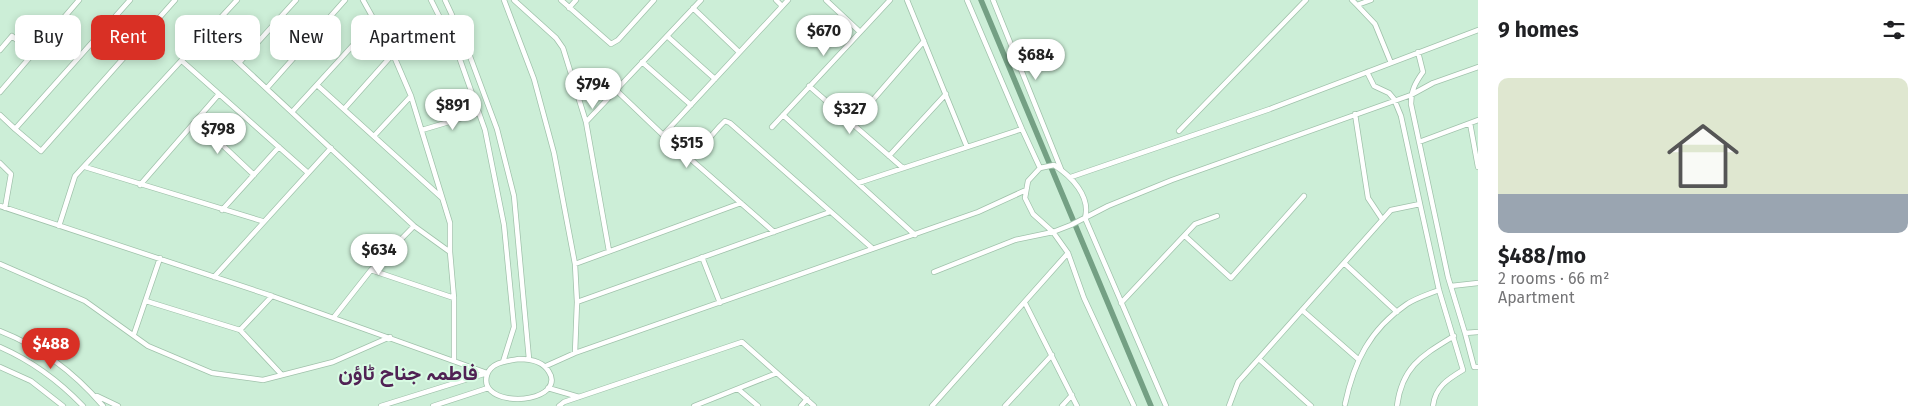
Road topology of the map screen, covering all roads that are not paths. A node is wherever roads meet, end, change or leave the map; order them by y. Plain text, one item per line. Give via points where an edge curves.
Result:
1 (79, 0) edge
2 (130, 0) edge
3 (175, 0) edge
4 (237, 0) edge
5 (296, 0) edge
6 (345, 0) edge
7 (364, 0) edge
8 (431, 0) edge
9 (445, 0) edge
10 (504, 0) edge
11 (514, 0) edge
12 (561, 0) edge
13 (576, 0) edge
14 (654, 0) edge
15 (776, 0) edge
16 (788, 0) edge
17 (826, 0) edge
18 (890, 0) edge
19 (907, 0) edge
20 (967, 0) edge
21 (993, 0) edge
22 (1306, 0) edge
23 (1352, 0) edge
24 (1371, 0) edge
25 (698, 1) edge
26 (1357, 5) junction
27 (782, 6) junction
28 (569, 8) junction
29 (693, 8) junction
30 (66, 15) edge
31 (224, 15) edge
32 (373, 15) edge
33 (1478, 30) edge
34 (860, 32) junction
35 (667, 36) junction
36 (15, 39) edge
37 (924, 41) junction
38 (351, 48) edge
39 (0, 50) edge
40 (739, 52) junction
41 (1418, 52) junction
42 (26, 60) edge
43 (236, 60) edge
44 (388, 60) edge
45 (396, 60) edge
46 (182, 61) joint
47 (642, 62) junction
48 (239, 63) junction
49 (1391, 63) junction
50 (1478, 67) edge
51 (1368, 72) junction
52 (715, 79) junction
53 (317, 85) junction
54 (809, 86) junction
55 (267, 88) junction
56 (616, 90) junction
57 (0, 92) edge
58 (219, 94) junction
59 (946, 94) junction
60 (1411, 95) junction
61 (411, 96) junction
62 (1394, 99) junction
63 (691, 105) junction
64 (344, 109) junction
65 (292, 112) junction
66 (478, 113) junction
67 (1355, 114) junction
68 (0, 115) edge
69 (783, 115) junction
70 (196, 120) junction
71 (1478, 120) edge
72 (586, 122) junction
73 (1470, 123) junction
74 (852, 124) junction
75 (772, 127) dead end
76 (15, 129) junction
77 (1022, 129) junction
78 (422, 130) junction
79 (1179, 131) dead end
80 (663, 135) junction
81 (374, 136) junction
82 (1419, 142) junction
83 (279, 147) junction
84 (967, 147) junction
85 (331, 148) junction
86 (889, 156) junction
87 (691, 159) junction
88 (0, 163) edge
89 (85, 167) junction
90 (1478, 167) edge
91 (903, 168) junction
92 (1040, 168) junction
93 (1062, 170) junction
94 (308, 172) junction
95 (254, 175) junction
96 (1071, 177) junction
97 (858, 183) junction
98 (140, 185) junction
99 (1026, 190) junction
100 (1304, 196) dead end
101 (442, 199) junction
102 (741, 203) junction
103 (1420, 204) junction
104 (3, 207) edge
105 (222, 210) junction
106 (830, 212) junction
107 (1217, 216) dead end
108 (1085, 218) junction
109 (1382, 219) junction
110 (262, 221) junction
111 (59, 226) junction
112 (414, 226) junction
113 (774, 232) junction
114 (1053, 232) junction
115 (915, 235) junction
116 (1185, 236) junction
117 (872, 248) junction
118 (609, 251) junction
119 (450, 252) junction
120 (1068, 254) junction
121 (702, 257) junction
122 (160, 258) junction
123 (1344, 263) junction
124 (0, 264) edge
125 (575, 264) junction
126 (371, 270) junction
127 (934, 272) dead end
128 (214, 277) junction
129 (1478, 283) edge
130 (1451, 286) junction
131 (1439, 290) junction
132 (272, 296) junction
133 (454, 298) junction
134 (146, 301) junction
135 (577, 302) junction
136 (720, 302) junction
137 (1025, 303) junction
138 (1121, 303) junction
139 (1302, 310) junction
140 (1397, 312) junction
141 (334, 317) junction
142 (0, 330) edge
143 (240, 330) junction
144 (1478, 332) edge
145 (134, 334) junction
146 (1465, 334) junction
147 (390, 336) junction
148 (1454, 336) junction
149 (0, 347) edge
150 (575, 353) junction
151 (1052, 355) junction
152 (529, 359) junction
153 (1259, 359) junction
154 (454, 360) junction
155 (1358, 360) junction
156 (503, 362) junction
157 (546, 366) junction
158 (0, 367) edge
159 (1476, 367) edge
160 (1463, 370) junction
161 (487, 372) junction
162 (777, 373) junction
163 (282, 375) junction
164 (488, 388) junction
165 (548, 388) junction
166 (738, 388) junction
167 (93, 394) junction
168 (1072, 395) junction
169 (580, 397) junction
170 (507, 400) junction
171 (807, 400) junction
172 (1345, 405) edge
173 (63, 406) edge
174 (83, 406) edge
175 (104, 406) edge
176 (118, 406) edge
177 (381, 406) edge
178 (433, 406) edge
179 (510, 406) edge
180 (559, 406) edge
181 (696, 406) edge
182 (758, 406) edge
183 (801, 406) edge
184 (814, 406) edge
185 (932, 406) edge
186 (1005, 406) edge
187 (1062, 406) edge
188 (1078, 406) edge
189 (1134, 406) edge
190 (1166, 406) edge
191 (1228, 406) edge
192 (1311, 406) edge
193 (1338, 406) edge
194 (1397, 406) edge
195 (1433, 406) edge

1 - 30 street
2 - 76 street
3 - 76 street via 42,151
4 - 31 street
5 - 48 street
6 - 55 street
7 - 32 street
8 - 66 street via 458,54
9 - 152 street via 497,128 514,196
10 - 125 street via 534,79 554,153
11 - 72 street via 563,48
12 - 28 street
13 - 28 street
14 - 28 street via 611,44
15 - 27 street
16 - 27 street
17 - 34 street
18 - 34 street
19 - 37 street
20 - 77 street
21 - 93 street
22 - 79 street
23 - 26 street
24 - 26 street
25 - 29 street
26 - 49 street via 1374,24
27 - 40 street
29 - 35 street
29 - 40 street
33 - 41 street
34 - 54 street
35 - 47 street
35 - 52 street
36 - 39 street via 12,36
37 - 59 street
37 - 74 street
38 - 53 street
40 - 52 street
41 - 49 street
41 - 60 street via 1422,72
42 - 57 street
43 - 48 street
44 - 64 street
45 - 61 street
46 - 58 street
46 - 89 street
47 - 56 street
47 - 63 street
48 - 55 street
49 - 51 street
50 - 60 street via 1433,83
51 - 62 street via 1374,86
51 - 96 street
52 - 63 street
53 - 64 street
53 - 65 street
54 - 69 street
54 - 74 street
55 - 65 street
56 - 72 street
56 - 80 street
58 - 70 street
58 - 83 street
59 - 84 street
59 - 86 street
60 - 62 street
60 - 82 street
61 - 78 street
61 - 81 street
62 - 67 street
62 - 103 street via 1401,116
63 - 80 street
64 - 81 street
65 - 85 street
66 - 78 street
66 - 156 street via 487,140 506,244 514,327
67 - 108 street via 1172,180
67 - 109 street via 1368,198
68 - 76 street
69 - 75 street
69 - 97 street
70 - 95 street
70 - 98 street
71 - 73 street
72 - 118 street
73 - 82 street
73 - 90 street
74 - 86 street
77 - 84 street
77 - 92 street
78 - 101 street
80 - 87 street
81 - 101 street
82 - 130 street
83 - 94 street
83 - 95 street
84 - 91 street
85 - 94 street
85 - 112 street
86 - 91 street
87 - 102 street
87 - 106 street via 720,126 730,123
88 - 104 street via 11,174
89 - 98 street
89 - 111 street via 76,176
91 - 97 street
92 - 93 street via 1054,165
92 - 99 street via 1028,181
93 - 96 street
94 - 110 street
95 - 105 street
96 - 108 street via 1087,209
97 - 115 street
98 - 105 street
99 - 114 street via 1025,198 1033,214
99 - 115 street
100 - 116 street via 1231,278
101 - 119 street via 450,223
102 - 113 street
102 - 118 street
103 - 109 street via 1391,210
103 - 131 street
104 - 111 street
105 - 110 street
106 - 113 street
106 - 117 street
107 - 116 street via 1195,224
108 - 114 street
108 - 138 street
109 - 123 street
110 - 128 street
111 - 122 street
112 - 119 street
112 - 126 street
113 - 121 street
114 - 120 street
114 - 127 street via 1015,240
115 - 117 street
116 - 138 street
117 - 136 street
118 - 125 street
119 - 133 street
120 - 137 street
120 - 189 street via 1084,298
121 - 135 street
121 - 136 street
122 - 128 street
122 - 134 street
123 - 139 street
123 - 140 street
124 - 145 street via 85,301
125 - 135 street
126 - 133 street
126 - 141 street
128 - 132 street
129 - 130 street
130 - 146 street
131 - 140 street via 1408,303
131 - 148 street
132 - 141 street
132 - 143 street
133 - 154 street
134 - 143 street
134 - 145 street
135 - 150 street
136 - 150 street
137 - 151 street
137 - 185 street
138 - 190 street
139 - 153 street
139 - 155 street
140 - 155 street via 1380,327
141 - 147 street
142 - 167 street via 46,355
143 - 163 street
144 - 146 street
145 - 163 street via 148,346 212,373 263,380
146 - 159 street
147 - 154 street
147 - 163 street via 333,362
148 - 160 street
148 - 194 street via 1423,355 1408,372
149 - 174 street via 39,368
150 - 157 street
151 - 168 street
151 - 186 street
152 - 156 street
152 - 157 street
153 - 191 street via 1238,382
153 - 192 street
154 - 161 street
155 - 172 street
156 - 161 street
157 - 165 street via 551,375
158 - 173 street via 32,381
159 - 160 street
160 - 195 street via 1446,380 1436,392
161 - 164 street
161 - 177 street
162 - 166 street
162 - 169 street via 742,342
162 - 171 street
164 - 170 street
164 - 178 street
165 - 169 street
165 - 170 street via 533,400
166 - 181 street
166 - 182 street
167 - 175 street
167 - 176 street
168 - 187 street
168 - 188 street
169 - 180 street
170 - 179 street
171 - 183 street
171 - 184 street
172 - 193 street

